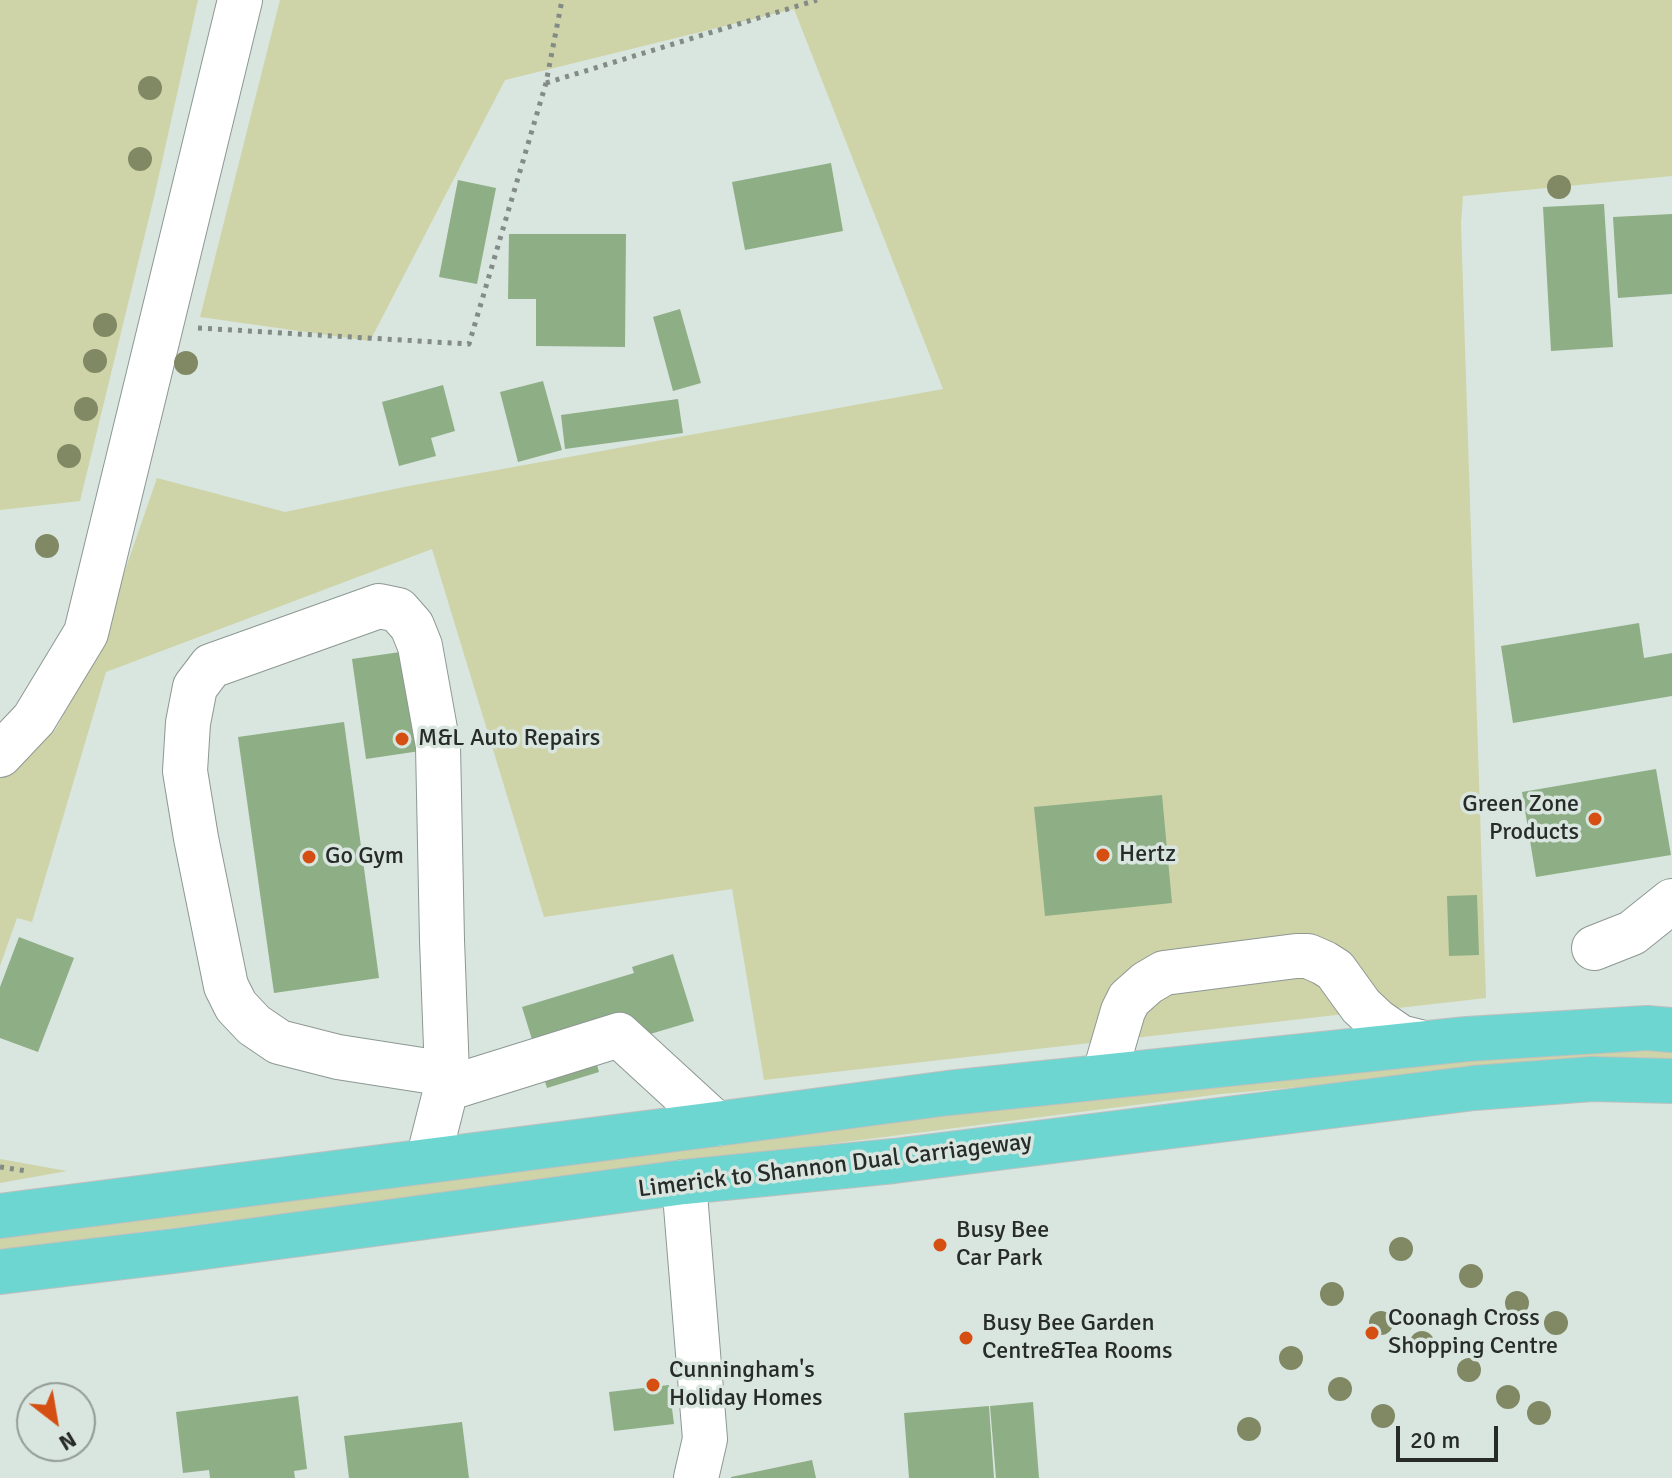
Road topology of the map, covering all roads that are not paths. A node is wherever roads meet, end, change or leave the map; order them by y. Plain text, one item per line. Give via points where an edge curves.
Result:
1 (240, 0) edge
2 (0, 755) edge
3 (1672, 901) edge
4 (1594, 948) dead end
5 (1664, 1023) edge
6 (1424, 1043) junction
7 (1104, 1076) junction
8 (1672, 1081) edge
9 (447, 1082) junction
10 (716, 1124) junction
11 (428, 1160) junction
12 (684, 1182) junction
13 (0, 1216) edge
14 (0, 1272) edge
15 (696, 1478) edge

1 - 2 street via 86,633 34,719
3 - 4 street via 1632,933
5 - 6 main road
6 - 7 main road
6 - 7 street via 1400,1037 1377,1021 1335,970 1308,956 1296,956 1164,973 1147,983 1123,1011
7 - 10 main road
8 - 12 main road, Limerick to Shannon Dual Carriageway via 1592,1079 1474,1088
9 - 9 street via 279,1042 236,1006 226,986 185,771 195,687 211,666 379,606 398,610 412,626 438,746
9 - 10 street via 619,1035
9 - 11 street
10 - 11 main road
11 - 13 main road
12 - 14 main road, Limerick to Shannon Dual Carriageway
12 - 15 street via 705,1439

